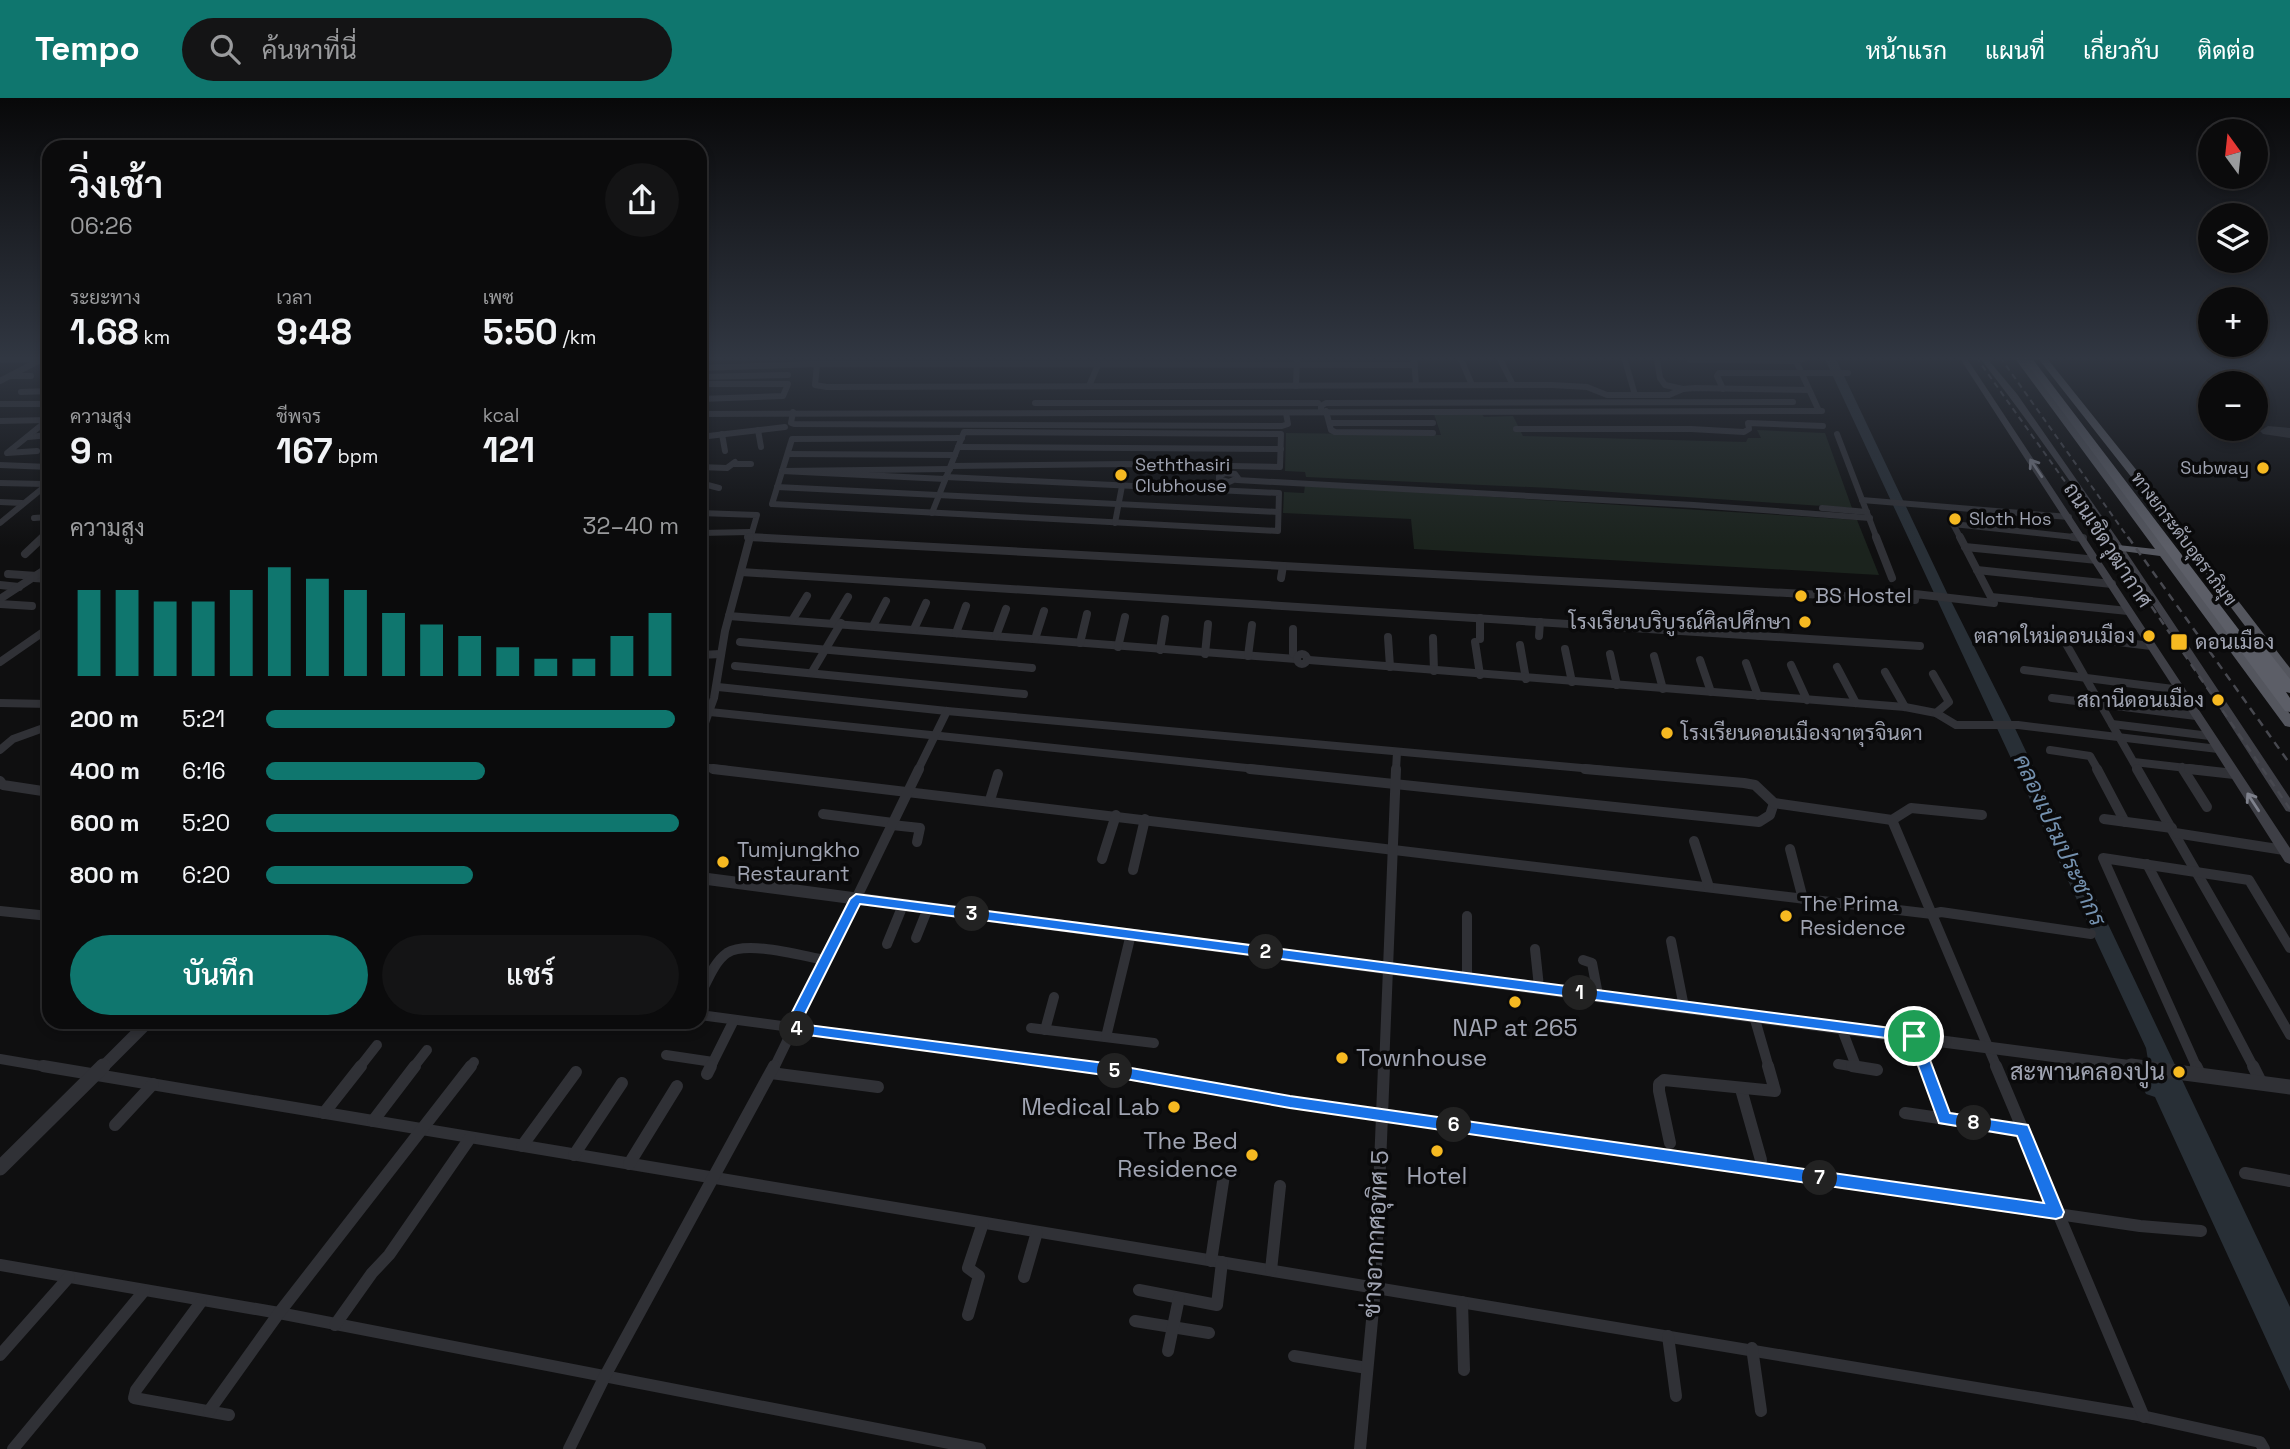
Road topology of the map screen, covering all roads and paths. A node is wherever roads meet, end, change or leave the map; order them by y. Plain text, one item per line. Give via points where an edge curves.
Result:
1 (42, 420) edge
2 (792, 420) edge
3 (1287, 420) edge
4 (1306, 420) edge
5 (1329, 420) edge
6 (1382, 420) edge
7 (1603, 420) edge
8 (1746, 420) edge
9 (2007, 420) edge
10 (2027, 420) edge
11 (2065, 420) edge
12 (2073, 420) edge
13 (2083, 420) edge
14 (2091, 420) edge
15 (0, 421) edge
16 (1308, 423) dead end
17 (1330, 423) junction
18 (1383, 423) junction
19 (1433, 423) dead end
20 (1748, 423) junction
21 (42, 425) edge
22 (1824, 426) dead end
23 (785, 427) dead end
24 (1609, 428) junction
25 (1516, 429) dead end
26 (758, 430) junction
27 (1125, 431) junction
28 (1386, 432) junction
29 (1433, 433) dead end
30 (722, 434) junction
31 (1836, 434) dead end
32 (42, 436) edge
33 (707, 436) edge
34 (27, 437) junction
35 (962, 438) junction
36 (1124, 446) junction
37 (761, 447) dead end
38 (1282, 449) junction
39 (37, 451) dead end
40 (725, 451) dead end
41 (957, 451) junction
42 (788, 454) junction
43 (707, 464) edge
44 (751, 464) dead end
45 (1125, 464) junction
46 (0, 465) edge
47 (42, 467) edge
48 (950, 467) junction
49 (1229, 470) junction
50 (782, 471) junction
51 (946, 478) junction
52 (1235, 479) junction
53 (0, 483) edge
54 (42, 483) edge
55 (707, 485) edge
56 (1122, 486) junction
57 (42, 487) edge
58 (777, 487) junction
59 (719, 488) dead end
60 (1228, 491) junction
61 (939, 497) junction
62 (1862, 500) junction
63 (0, 502) edge
64 (22, 503) junction
65 (1118, 505) junction
66 (707, 513) edge
67 (932, 513) junction
68 (1278, 513) junction
69 (1868, 515) junction
70 (42, 517) edge
71 (2069, 517) junction
72 (34, 518) dead end
73 (1, 522) edge
74 (1115, 523) junction
75 (707, 533) edge
76 (749, 535) junction
77 (42, 538) edge
78 (2083, 538) junction
79 (2157, 542) junction
80 (2115, 543) junction
81 (1965, 547) junction
82 (2165, 553) junction
83 (25, 554) dead end
84 (2097, 561) junction
85 (1283, 566) junction
86 (1977, 570) junction
87 (42, 572) edge
88 (741, 572) junction
89 (8, 574) dead end
90 (35, 577) junction
91 (42, 578) edge
92 (1281, 578) dead end
93 (1892, 578) dead end
94 (2112, 584) junction
95 (0, 585) edge
96 (19, 587) junction
97 (807, 596) dead end
98 (848, 597) dead end
99 (1991, 597) junction
100 (886, 601) dead end
101 (0, 602) edge
102 (926, 603) dead end
103 (32, 606) dead end
104 (966, 606) dead end
105 (1006, 609) dead end
106 (1044, 611) dead end
107 (2128, 611) junction
108 (1087, 614) dead end
109 (729, 616) junction
110 (1125, 617) dead end
111 (1480, 618) junction
112 (793, 619) junction
113 (1165, 619) dead end
114 (837, 622) junction
115 (1540, 622) junction
116 (1208, 624) dead end
117 (1252, 625) dead end
118 (873, 626) junction
119 (914, 629) junction
120 (1293, 629) dead end
121 (42, 633) edge
122 (956, 633) junction
123 (996, 636) junction
124 (1539, 636) dead end
125 (1388, 637) dead end
126 (1433, 638) dead end
127 (1035, 639) junction
128 (740, 642) dead end
129 (1080, 643) junction
130 (1520, 645) dead end
131 (1920, 646) dead end
132 (2151, 646) junction
133 (1118, 647) junction
134 (827, 648) junction
135 (1565, 649) dead end
136 (1160, 650) junction
137 (721, 654) junction
138 (1205, 654) junction
139 (1610, 654) dead end
140 (707, 655) edge
141 (1248, 656) junction
142 (1654, 656) dead end
143 (1296, 658) junction
144 (1700, 660) dead end
145 (0, 662) edge
146 (1746, 663) dead end
147 (1791, 665) dead end
148 (735, 666) dead end
149 (1390, 667) junction
150 (1837, 667) dead end
151 (1032, 668) dead end
152 (2024, 670) dead end
153 (1434, 671) junction
154 (812, 672) junction
155 (1885, 672) dead end
156 (1933, 674) dead end
157 (1480, 675) junction
158 (2290, 677) edge
159 (1526, 679) junction
160 (2086, 679) junction
161 (1572, 682) junction
162 (1617, 685) junction
163 (718, 687) junction
164 (1663, 689) junction
165 (2181, 690) junction
166 (2290, 690) edge
167 (1712, 692) junction
168 (1024, 694) dead end
169 (1758, 696) junction
170 (2052, 698) dead end
171 (1807, 700) junction
172 (1856, 703) junction
173 (0, 704) edge
174 (42, 704) edge
175 (2101, 704) junction
176 (1905, 707) junction
177 (2290, 708) edge
178 (947, 711) junction
179 (707, 713) edge
180 (1936, 713) junction
181 (707, 715) edge
182 (2196, 716) junction
183 (2290, 723) edge
184 (2112, 724) junction
185 (42, 729) edge
186 (936, 735) junction
187 (2210, 736) junction
188 (2119, 737) junction
189 (2218, 749) junction
190 (0, 750) edge
191 (2050, 750) dead end
192 (1396, 752) junction
193 (2134, 762) junction
194 (707, 768) edge
195 (2182, 768) junction
196 (998, 774) dead end
197 (2234, 774) junction
198 (0, 781) edge
199 (1396, 784) junction
200 (42, 791) edge
201 (908, 792) junction
202 (990, 800) junction
203 (1774, 803) junction
204 (2207, 807) dead end
205 (2290, 808) edge
206 (822, 814) dead end
207 (1115, 815) junction
208 (1982, 815) dead end
209 (1145, 819) junction
210 (2104, 819) dead end
211 (1892, 820) junction
212 (2125, 822) junction
213 (892, 824) junction
214 (2174, 831) junction
215 (1694, 841) dead end
216 (917, 842) dead end
217 (1790, 849) dead end
218 (1394, 850) junction
219 (2287, 855) edge
220 (1102, 859) dead end
221 (2147, 864) junction
222 (1133, 870) dead end
223 (2197, 872) junction
224 (707, 879) edge
225 (1709, 887) junction
226 (856, 899) junction
227 (1803, 899) junction
228 (903, 905) junction
229 (928, 908) junction
230 (0, 911) edge
231 (1932, 914) junction
232 (42, 915) edge
233 (1467, 916) dead end
234 (1131, 934) junction
235 (2091, 934) dead end
236 (916, 938) dead end
237 (1671, 941) dead end
238 (887, 944) dead end
239 (2290, 948) edge
240 (1535, 949) dead end
241 (825, 960) junction
242 (1583, 960) dead end
243 (1388, 967) junction
244 (1467, 977) junction
245 (707, 983) edge
246 (1539, 987) junction
247 (1598, 995) junction
248 (1054, 997) dead end
249 (1684, 1007) junction
250 (707, 1015) edge
251 (1754, 1016) junction
252 (734, 1020) junction
253 (1841, 1027) junction
254 (791, 1028) junction
255 (1031, 1028) dead end
256 (141, 1029) edge
257 (1045, 1030) junction
258 (2290, 1035) edge
259 (1914, 1036) junction
260 (1107, 1037) junction
261 (1154, 1044) dead end
262 (377, 1045) dead end
263 (1987, 1045) junction
264 (427, 1051) dead end
265 (666, 1055) dead end
266 (0, 1059) edge
267 (474, 1062) dead end
268 (713, 1062) junction
269 (1838, 1064) dead end
270 (1856, 1066) junction
271 (1877, 1070) dead end
272 (576, 1072) dead end
273 (98, 1073) junction
274 (771, 1073) junction
275 (707, 1074) dead end
276 (2200, 1074) junction
277 (2261, 1082) junction
278 (622, 1083) dead end
279 (153, 1084) junction
280 (677, 1086) dead end
281 (878, 1087) dead end
282 (2290, 1087) edge
283 (1741, 1089) junction
284 (324, 1113) junction
285 (1905, 1113) dead end
286 (1382, 1115) junction
287 (1944, 1119) junction
288 (373, 1121) junction
289 (115, 1125) dead end
290 (419, 1130) junction
291 (2022, 1130) junction
292 (470, 1138) junction
293 (1670, 1143) dead end
294 (522, 1146) junction
295 (574, 1155) junction
296 (1761, 1160) dead end
297 (629, 1164) junction
298 (0, 1168) edge
299 (2245, 1173) dead end
300 (1224, 1175) dead end
301 (715, 1179) junction
302 (2290, 1181) edge
303 (1280, 1186) dead end
304 (2056, 1212) junction
305 (983, 1223) junction
306 (2201, 1231) dead end
307 (1037, 1232) junction
308 (1217, 1261) junction
309 (0, 1265) edge
310 (1271, 1270) junction
311 (69, 1277) junction
312 (1024, 1277) dead end
313 (1375, 1288) junction
314 (1139, 1290) dead end
315 (144, 1291) junction
316 (1179, 1298) junction
317 (201, 1302) junction
318 (1462, 1302) junction
319 (279, 1313) junction
320 (968, 1315) dead end
321 (1135, 1321) dead end
322 (335, 1325) junction
323 (1173, 1327) junction
324 (1209, 1333) dead end
325 (1668, 1336) junction
326 (1752, 1348) junction
327 (1168, 1351) dead end
328 (0, 1355) edge
329 (1294, 1356) dead end
330 (1367, 1368) junction
331 (1464, 1370) dead end
332 (605, 1376) junction
333 (1676, 1396) dead end
334 (1761, 1411) dead end
335 (209, 1412) junction
336 (229, 1415) dead end
337 (2144, 1417) junction
338 (13, 1449) edge
339 (569, 1449) edge
340 (980, 1449) edge
341 (1360, 1449) edge
342 (2264, 1449) edge

1 - 15 street
2 - 3 street via 794,424 1282,426
4 - 16 street
5 - 17 street
6 - 18 street
7 - 24 street
8 - 20 street
71 -> 9 main road, ถนนเชิดวุฒากาศ
10 - 80 main road
11 - 79 highway
12 - 177 highway, ทางยกระดับอุตราภิมุข
13 - 166 highway, ทางยกระดับอุตราภิมุข
14 - 158 highway
17 - 18 street
17 - 28 street via 1335,432
18 - 19 street
18 - 28 street
20 - 22 street
20 - 24 street via 1744,432
21 - 34 street
23 - 26 street
24 - 25 street
26 - 30 street
26 - 37 street
27 - 35 street via 964,432
27 - 36 street
27 - 38 street via 1281,434
28 - 29 street
30 - 33 street
30 - 40 street
31 - 62 street
32 - 34 street
34 - 39 street via 7,453
35 - 41 street
35 - 42 street via 792,439
36 - 38 street
36 - 41 street
36 - 45 street
38 - 49 street via 1280,467
41 - 42 street
41 - 48 street
42 - 50 street
43 - 44 street via 727,468 734,463
45 - 48 street
45 - 49 street
46 - 47 street
48 - 50 street
48 - 51 street
49 - 52 street
49 - 52 street via 1218,478
50 - 51 street
50 - 58 street
51 - 56 street
51 - 61 street
52 - 60 street
52 - 69 street
53 - 54 street
55 - 59 street
56 - 60 street
56 - 65 street
57 - 64 street
58 - 61 street
58 - 67 street via 772,505
60 - 68 street via 1279,494
61 - 65 street
61 - 67 street
62 - 69 street
62 - 71 street
63 - 64 street
64 - 73 street
65 - 68 street
65 - 74 street
66 - 76 street via 754,513 757,517
67 - 74 street
68 - 74 street via 1278,531
69 - 93 street
70 - 72 street
71 - 78 main road, ถนนเชิดวุฒากาศ
75 - 76 street
76 - 85 street via 1245,560
76 - 88 street
77 - 83 street
78 - 81 street via 1954,524
78 - 84 main road, ถนนเชิดวุฒากาศ
79 - 80 highway
79 - 82 highway
80 - 82 highway
80 - 205 main road
81 - 84 street
81 - 86 street
82 - 183 highway
84 - 94 main road, ถนนเชิดวุฒากาศ
85 - 92 street
85 - 99 street via 1915,600 1915,594 1994,603
86 - 94 street
86 - 99 street
87 - 90 street
88 - 109 street
88 - 111 street
89 - 90 street
90 - 91 street
90 - 96 street
94 - 107 main road, ถนนเชิดวุฒากาศ
95 - 96 street
96 - 101 street
97 - 112 street
98 - 114 street
99 - 107 street
100 - 118 street
101 - 103 street
102 - 119 street
104 - 122 street
105 - 123 street
106 - 127 street
107 - 132 main road, ถนนเชิดวุฒากาศ
108 - 129 street
109 - 112 street
109 - 137 street
110 - 133 street
111 - 115 street
111 - 157 street
112 - 114 street
113 - 136 street
114 - 118 street
114 - 134 street
115 - 124 street
115 - 131 street
116 - 138 street
117 - 141 street
118 - 119 street
119 - 122 street
120 - 143 street
121 - 145 street
122 - 123 street
123 - 127 street
125 - 149 street
126 - 153 street
127 - 129 street
128 - 134 street
129 - 133 street
130 - 159 street
132 - 160 street via 2061,635
132 - 165 main road, ถนนเชิดวุฒากาศ
133 - 136 street
134 - 151 street
134 - 154 street
135 - 161 street
136 - 138 street
137 - 140 street
137 - 163 street
138 - 141 street
139 - 162 street
141 - 143 street
142 - 164 street
143 - 149 street via 1301,662
144 - 167 street
146 - 169 street
147 - 171 street
148 - 154 street
149 - 153 street
150 - 172 street
152 - 160 street
153 - 157 street
154 - 168 street
155 - 176 street
156 - 180 street via 1949,702
157 - 159 street
159 - 161 street
160 - 165 street
160 - 175 street
161 - 162 street
162 - 164 street
163 - 178 street
163 - 179 street
164 - 167 street
165 - 182 main road, ถนนเชิดวุฒากาศ
167 - 169 street
169 - 171 street
170 - 175 street
171 - 172 street
172 - 176 street
173 - 174 street
175 - 182 street
175 - 184 street
176 - 180 street
178 - 186 street
178 - 192 street
180 - 188 street via 1956,725 2018,725
181 - 186 street
182 - 187 main road, ถนนเชิดวุฒากาศ
184 - 187 street
184 - 188 street
185 - 190 street via 13,739
186 - 199 street
186 - 201 street
187 - 189 main road, ถนนเชิดวุฒากาศ
188 - 189 street
188 - 193 street
189 - 197 main road, ถนนเชิดวุฒากาศ
191 - 212 street via 2090,756
192 - 199 street, ช่างอากาศอุทิศ 5
192 - 203 street via 1744,783 1755,785
193 - 195 street
193 - 214 street
194 - 201 street
195 - 197 street
195 - 204 street
196 - 202 street
219 -> 197 main road, ถนนเชิดวุฒากาศ
198 - 200 street
199 - 203 street via 1759,822 1770,815
199 - 218 street, ช่างอากาศอุทิศ 5
201 - 202 street
201 - 213 street
202 - 207 street
203 - 211 street
206 - 213 street
207 - 209 street
207 - 220 street
208 - 211 street via 1911,808
209 - 218 street
209 - 222 street
210 - 212 street
211 - 231 street
212 - 214 street
213 - 216 street via 920,828
213 - 226 street
214 - 219 street
214 - 223 street
215 - 225 street
217 - 227 street
218 - 225 street
218 - 243 street, ช่างอากาศอุทิศ 5
221 - 223 street
221 - 276 street via 2103,858
221 - 277 street
223 - 239 street via 2250,881
223 - 258 street
224 - 226 street
225 - 227 street
226 - 228 street
226 - 241 street
227 - 231 street
228 - 229 street
228 - 238 street
229 - 234 street
229 - 236 street
230 - 232 street
231 - 235 street
231 - 263 street
233 - 244 street
234 - 243 street
234 - 260 street
237 - 249 street
240 - 246 street
241 - 245 street via 746,948 731,950
241 - 254 street
242 - 247 street via 1592,963
243 - 244 street
243 - 286 street, ช่างอากาศอุทิศ 5
244 - 246 street
246 - 247 street
247 - 249 street
248 - 257 street
249 - 251 street
250 - 252 street
251 - 253 street
251 - 283 street via 1775,1091
252 - 254 street
252 - 268 street
253 - 259 street
253 - 270 street
254 - 274 street
254 - 286 street via 1097,1068
255 - 257 street
256 - 273 street
257 - 260 street
259 - 263 street
259 - 287 street
260 - 261 street
262 - 284 street
263 - 276 street
263 - 291 street
264 - 288 street
265 - 268 street
266 - 273 street
267 - 290 street
268 - 275 street
269 - 270 street
270 - 271 street
272 - 294 street
273 - 279 street
273 - 298 street
274 - 281 street
274 - 301 street
276 - 277 street
277 - 282 street
278 - 295 street
279 - 284 street
279 - 289 street
280 - 297 street
283 - 293 street via 1664,1080 1659,1084
283 - 296 street
284 - 288 street
285 - 287 street
286 - 304 street
286 - 313 street, ช่างอากาศอุทิศ 5
287 - 291 street
288 - 290 street
290 - 292 street
290 - 319 street
291 - 304 street
292 - 294 street
292 - 322 street
294 - 295 street
295 - 297 street
297 - 301 street
299 - 302 street
300 - 308 street
301 - 305 street
301 - 332 street
303 - 310 street
304 - 306 street
304 - 337 street
305 - 307 street
305 - 320 street via 968,1268 979,1276
307 - 308 street
307 - 312 street
308 - 310 street
308 - 316 street via 1217,1305
309 - 311 street
310 - 313 street
311 - 315 street
311 - 328 street
313 - 318 street
313 - 330 street, ช่างอากาศอุทิศ 5
314 - 316 street
315 - 317 street
315 - 338 street
316 - 323 street
317 - 319 street
317 - 335 street via 134,1398
318 - 325 street
318 - 331 street
319 - 322 street
319 - 335 street
321 - 323 street
322 - 332 street
323 - 324 street
323 - 327 street
325 - 326 street
325 - 333 street
326 - 334 street
326 - 337 street
329 - 330 street
330 - 341 street, ช่างอากาศอุทิศ 5
332 - 339 street
332 - 340 street
335 - 336 street
337 - 342 street via 2260,1441

